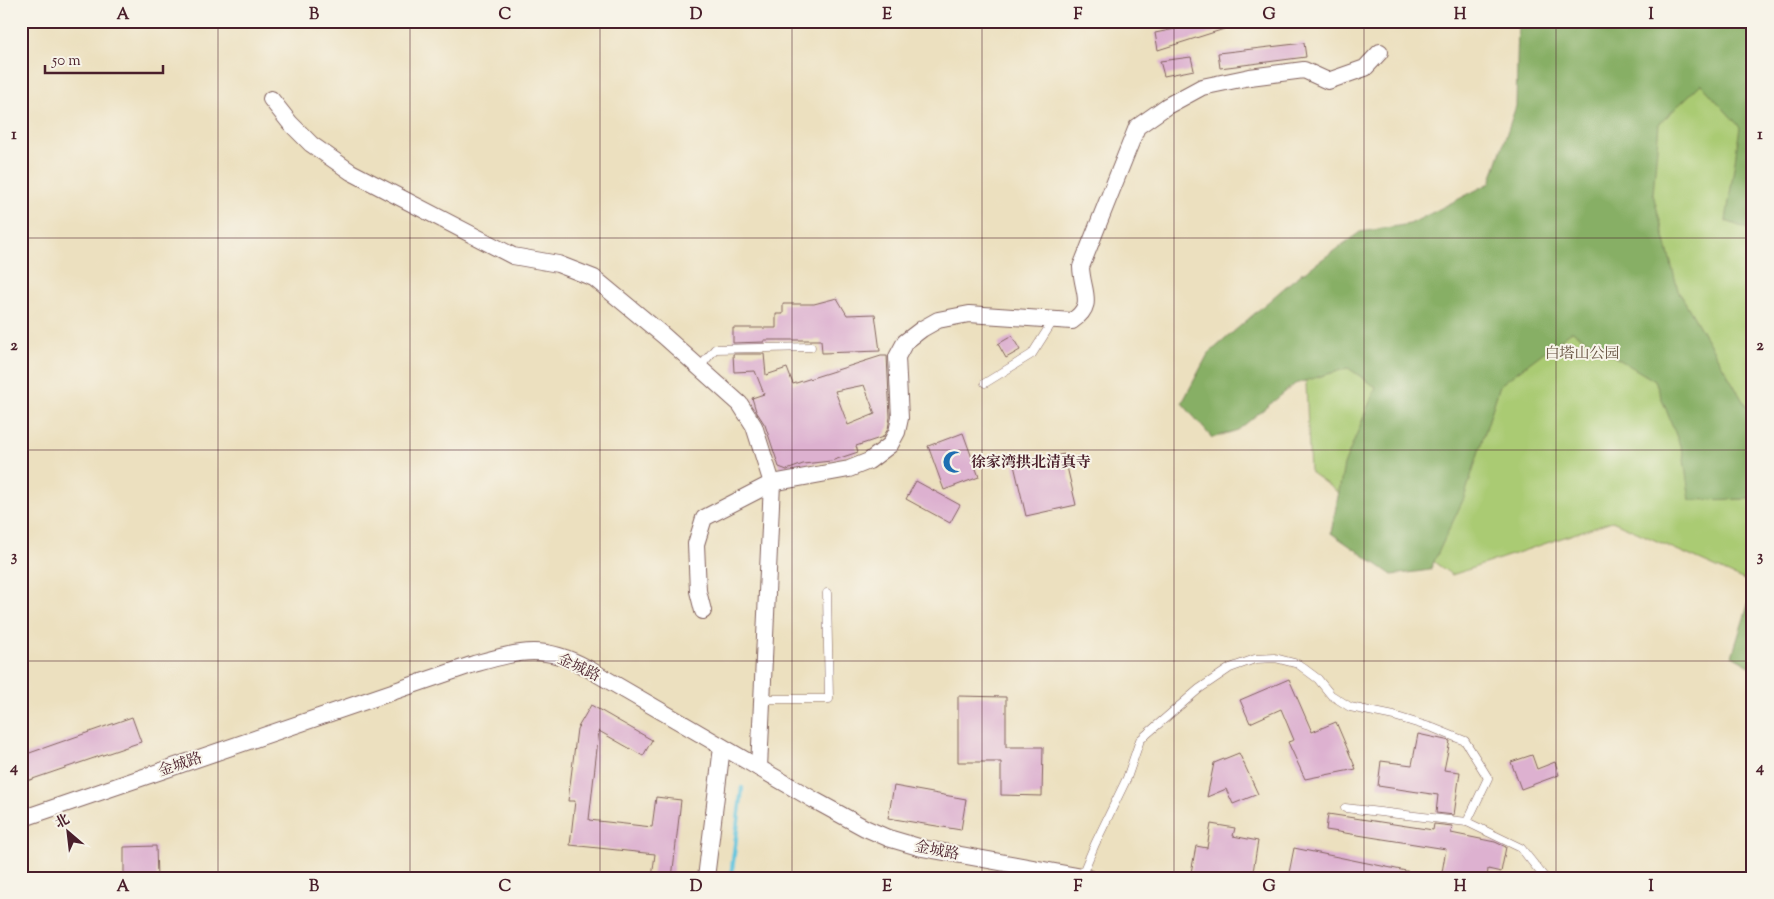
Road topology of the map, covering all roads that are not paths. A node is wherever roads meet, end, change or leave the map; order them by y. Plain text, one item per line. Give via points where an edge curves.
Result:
1 (1380, 52) dead end
2 (270, 99) dead end
3 (1053, 321) junction
4 (811, 347) dead end
5 (699, 368) junction
6 (985, 383) dead end
7 (772, 483) junction
8 (827, 593) dead end
9 (703, 611) dead end
10 (762, 699) junction
11 (722, 746) junction
12 (759, 768) junction
13 (1345, 808) dead end
14 (21, 818) edge
15 (1467, 822) junction
16 (1084, 877) edge
17 (706, 878) edge
18 (1545, 878) edge

1 - 3 street via 1365,68 1328,82 1304,70 1202,87 1137,127 1081,267 1087,306 1082,315 1072,322
2 - 5 street via 311,144 351,172 513,256 558,264 594,278
3 - 6 lane via 1032,354
3 - 7 street via 969,314 938,320 922,329 905,342 897,357 900,418 890,444 869,461 849,468
4 - 5 lane via 715,349
5 - 7 street via 740,404 754,426
7 - 9 street via 704,518 696,544 698,591
7 - 10 street
8 - 10 lane via 830,699
10 - 12 street
11 - 12 street, 金城路
11 - 14 street, 金城路 via 572,660 539,651 515,653 465,667
11 - 17 street
12 - 16 street, 金城路 via 865,828 906,844
13 - 15 lane
15 - 16 lane via 1488,778 1465,741 1394,716 1350,707 1331,695 1318,679 1298,664 1275,658 1254,659 1230,668 1199,689 1140,740
15 - 18 lane via 1521,848

